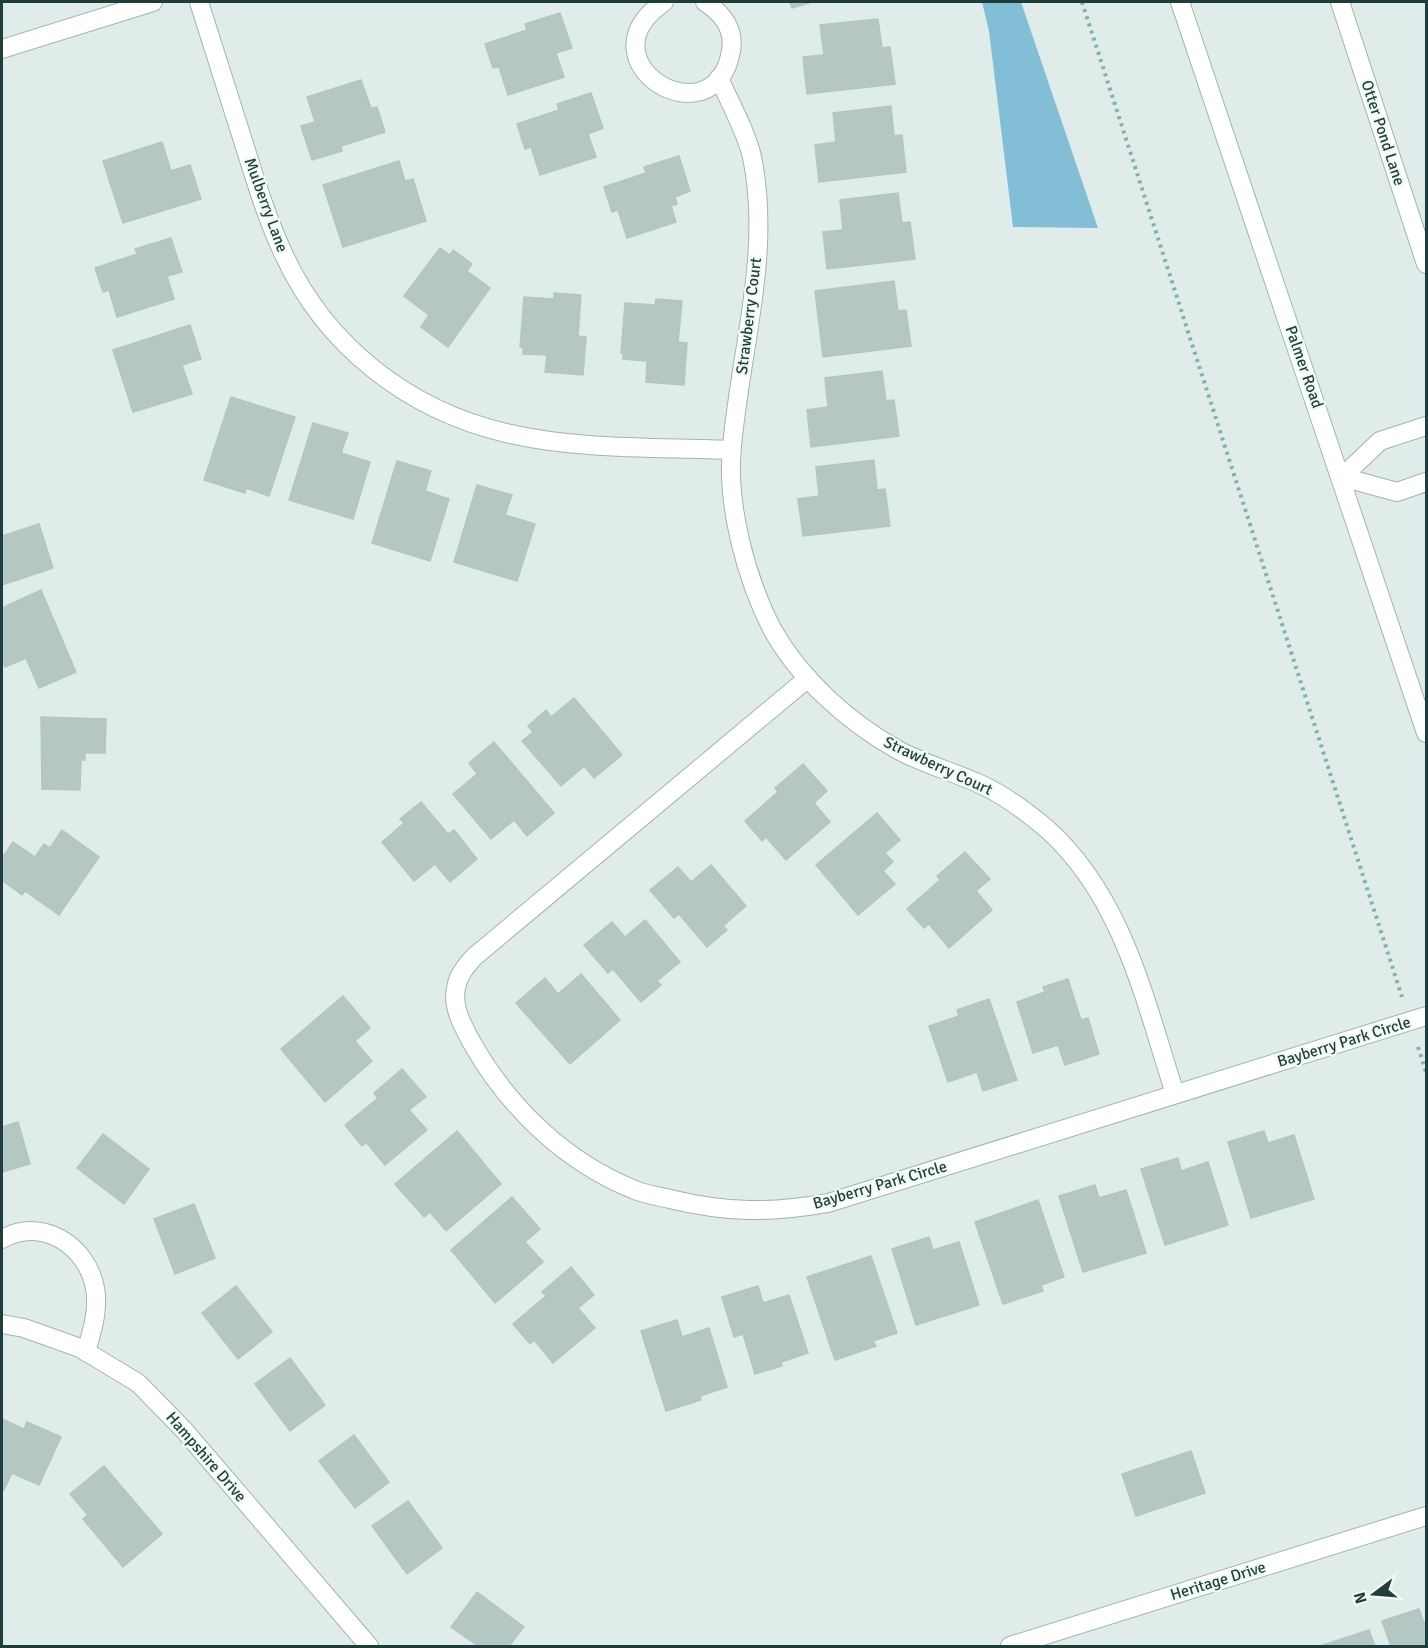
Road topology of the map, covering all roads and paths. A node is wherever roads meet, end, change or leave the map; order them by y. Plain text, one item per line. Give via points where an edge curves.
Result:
1 (153, 2) edge
2 (199, 2) edge
3 (664, 2) edge
4 (705, 2) edge
5 (1082, 2) edge
6 (1180, 2) edge
7 (1340, 2) edge
8 (2, 49) edge
9 (719, 78) junction
10 (1426, 264) edge
11 (1426, 426) edge
12 (731, 450) junction
13 (1342, 477) junction
14 (1426, 482) edge
15 (808, 678) junction
16 (1426, 733) edge
17 (1418, 1018) edge
18 (1426, 1071) edge
19 (1175, 1094) junction
20 (2, 1239) edge
21 (2, 1324) edge
22 (86, 1352) junction
23 (1426, 1516) edge
24 (369, 1647) edge
25 (1010, 1647) edge

1 - 8 street
2 - 12 street, Mulberry Lane via 268,219 284,257 310,303 368,366 430,406 506,433 568,444
3 - 9 street via 650,11 639,27 636,46 640,65 667,90 686,94 704,89
4 - 9 street via 728,25 732,44 729,62
5 - 17 path
6 - 13 street, Palmer Road
7 - 10 street, Otter Pond Lane
9 - 12 street, Strawberry Court via 752,155 757,228 756,272
11 - 13 street via 1380,441
12 - 15 street, Strawberry Court via 735,509 752,584 773,630
13 - 14 street via 1397,492
13 - 16 street, Palmer Road
15 - 19 street, Strawberry Court via 865,730 900,751 985,786 1047,830 1071,854 1116,922 1133,961
15 - 19 street, Bayberry Park Circle via 462,971 455,1005 499,1087 552,1141 596,1171 636,1191 713,1209 752,1211 828,1203
17 - 18 path
17 - 19 street, Bayberry Park Circle
20 - 22 street via 33,1230 54,1233 84,1263 95,1287 96,1313
21 - 22 street, Hampshire Drive via 24,1328
22 - 24 street, Hampshire Drive via 138,1383 183,1429
23 - 25 street, Heritage Drive

